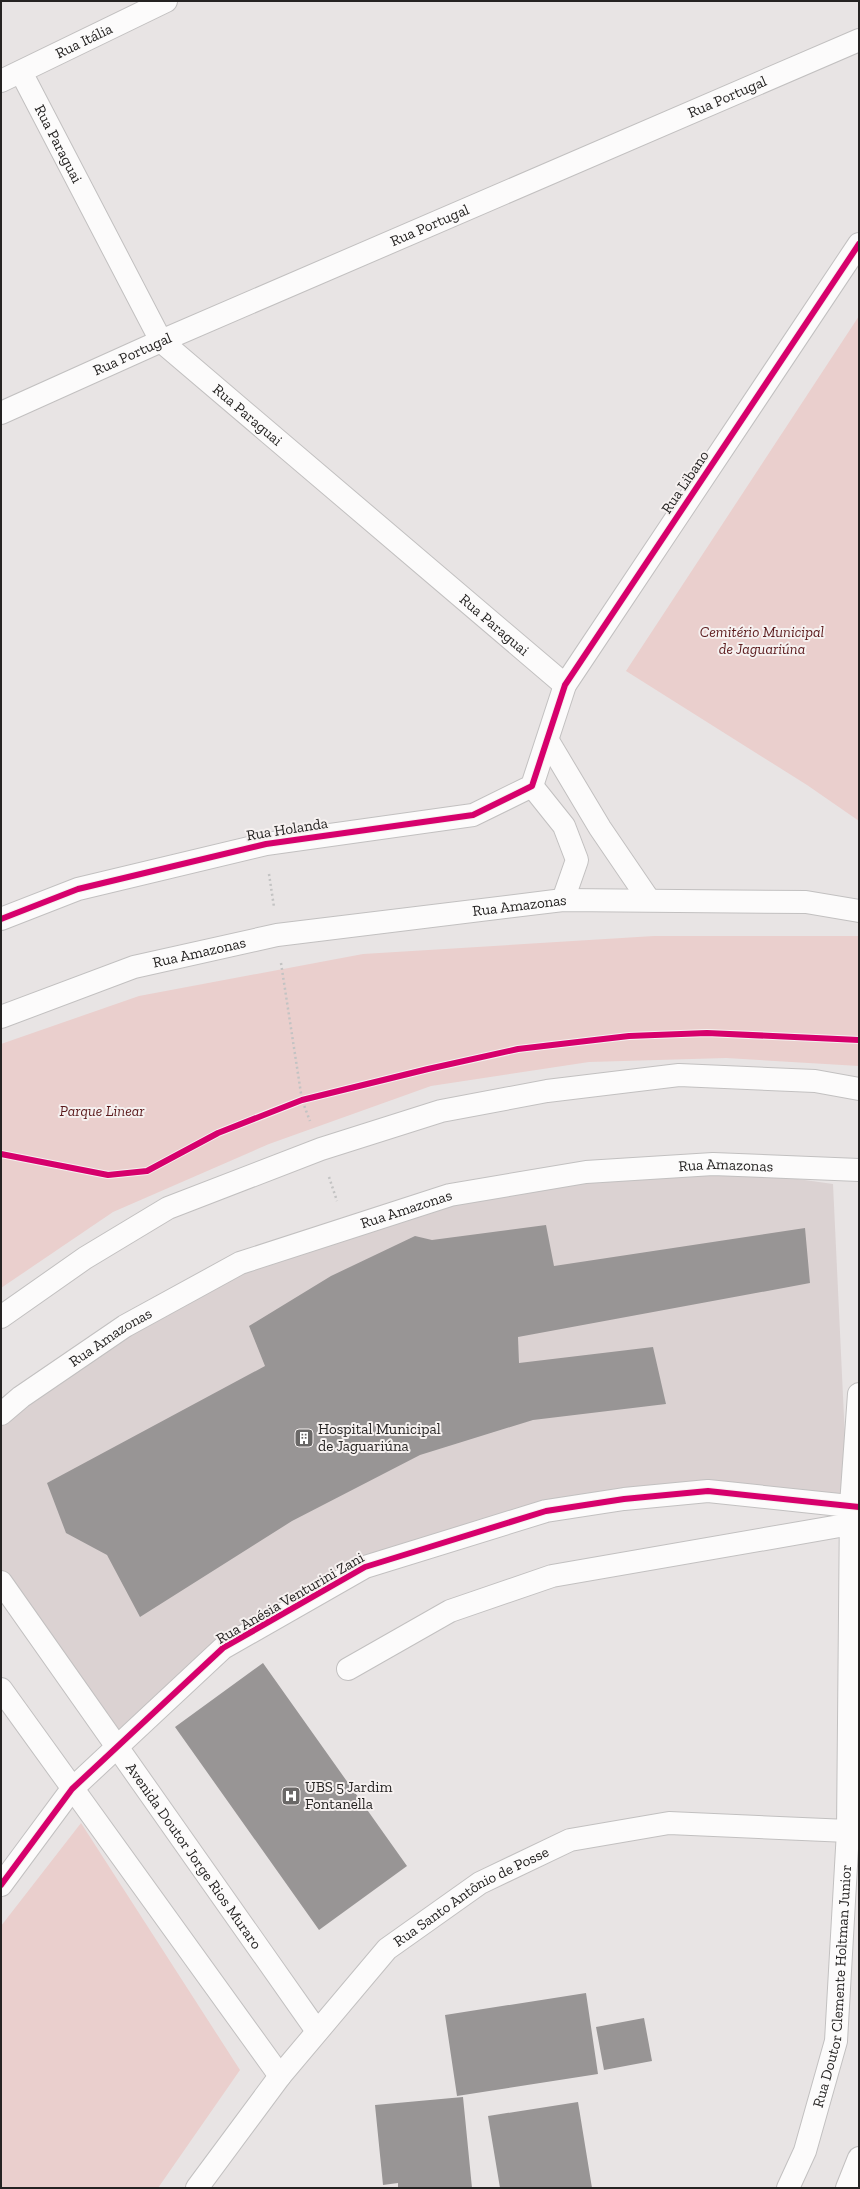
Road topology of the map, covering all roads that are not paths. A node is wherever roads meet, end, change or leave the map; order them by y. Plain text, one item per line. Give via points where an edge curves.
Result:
1 (166, 1) edge
2 (859, 40) edge
3 (21, 72) junction
4 (1, 81) edge
5 (859, 244) edge
6 (161, 341) junction
7 (1, 414) edge
8 (565, 684) junction
9 (548, 741) junction
10 (532, 786) junction
11 (564, 900) junction
12 (649, 900) junction
13 (806, 902) junction
14 (859, 904) edge
15 (859, 911) edge
16 (1, 919) edge
17 (1, 1017) edge
18 (859, 1089) edge
19 (859, 1170) edge
20 (1, 1317) edge
21 (859, 1394) edge
22 (1, 1414) edge
23 (854, 1512) edge
24 (1, 1582) edge
25 (348, 1669) dead end
26 (1, 1689) edge
27 (117, 1747) junction
28 (72, 1789) junction
29 (853, 1833) edge
30 (1, 1885) edge
31 (317, 2031) junction
32 (280, 2076) junction
33 (859, 2158) edge
34 (197, 2188) edge
35 (788, 2188) edge
36 (846, 2188) edge

1 - 3 street, Rua Itália
2 - 6 street, Rua Portugal
3 - 4 street, Rua Itália
3 - 6 street, Rua Paraguai
5 - 8 street, Rua Libano
6 - 7 street, Rua Portugal
6 - 8 street, Rua Paraguai
8 - 9 street, Rua Libano
9 - 10 street
9 - 12 street via 600,828
10 - 11 street via 564,826 577,860
10 - 16 street, Rua Holanda via 473,815 266,844 78,890
11 - 12 street, Rua Amazonas
11 - 17 street, Rua Amazonas via 277,935 134,967
12 - 13 street, Rua Amazonas
13 - 14 street
13 - 15 street, Rua Amazonas
18 - 20 street via 815,1081 679,1075 547,1091 440,1111 321,1149 168,1208 85,1258
19 - 22 street, Rua Amazonas via 713,1164 586,1172 450,1195 240,1263 125,1326 21,1397
21 - 23 street, Rua Doutor Clemente Holtman Junior
23 - 25 street via 552,1576 450,1611
23 - 27 street, Rua Anésia Venturini Zani via 708,1491 624,1499 546,1511 365,1567 223,1648
23 - 29 street, Rua Doutor Clemente Holtman Junior
24 - 27 street, Avenida Doutor Jorge Rios Muraro
26 - 28 street
27 - 28 street, Rua Anésia Venturini Zani
27 - 31 street, Avenida Doutor Jorge Rios Muraro
28 - 30 street, Rua Anésia Venturini Zani
28 - 32 street
29 - 31 street, Rua Santo Antônio de Posse via 669,1823 570,1840 480,1883 387,1949
29 - 35 street, Rua Doutor Clemente Holtman Junior via 836,2041 805,2151
31 - 32 street, Rua Santo Antônio de Posse
32 - 34 street, Rua Santo Antônio de Posse
33 - 36 street

